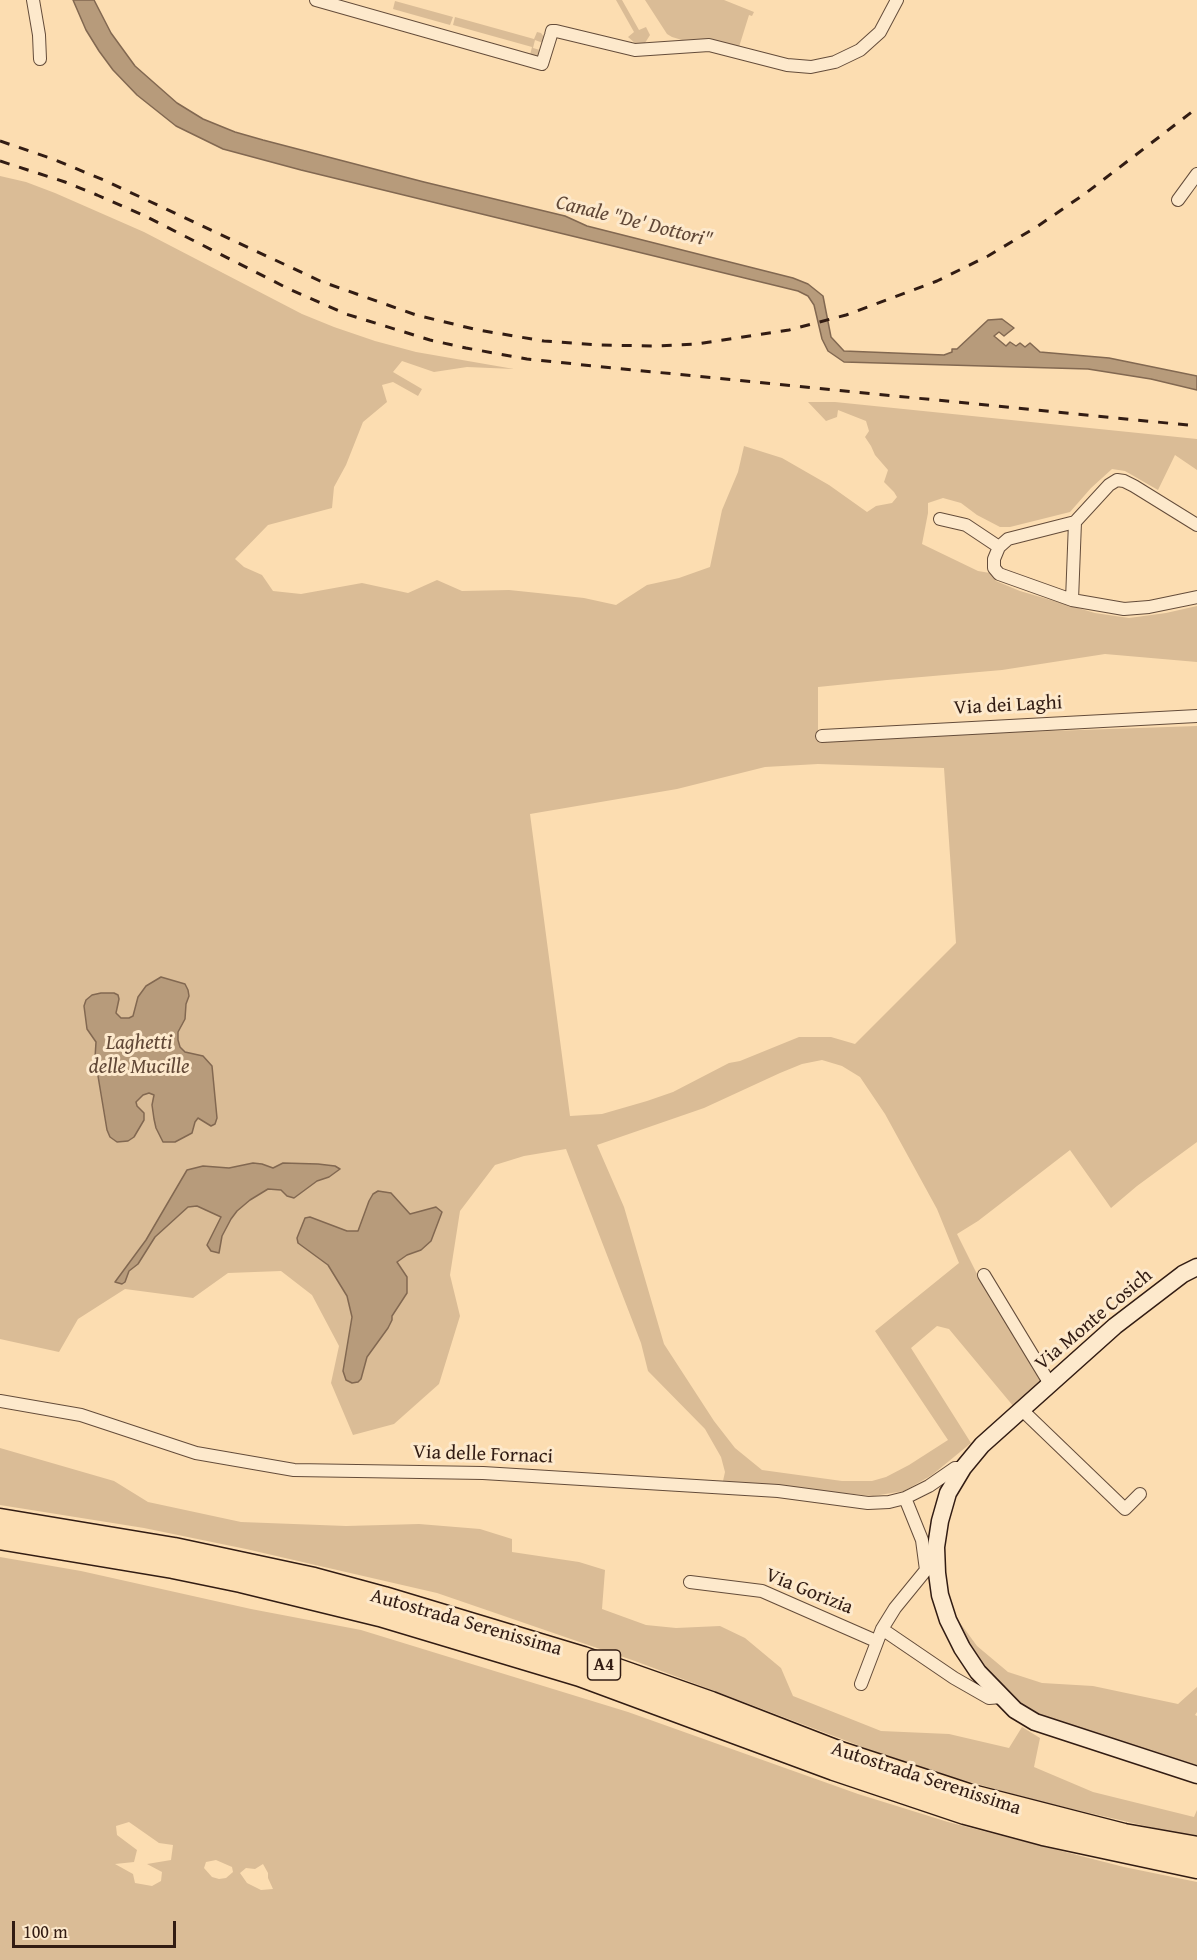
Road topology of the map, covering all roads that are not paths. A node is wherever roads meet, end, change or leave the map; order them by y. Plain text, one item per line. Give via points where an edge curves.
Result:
1 (33, 0) edge
2 (316, 0) edge
3 (897, 0) edge
4 (40, 59) dead end
5 (1197, 174) edge
6 (1178, 200) dead end
7 (940, 519) dead end
8 (1075, 522) junction
9 (1197, 525) edge
10 (999, 546) junction
11 (1197, 597) edge
12 (1072, 600) junction
13 (1197, 716) edge
14 (822, 736) dead end
15 (1197, 1267) edge
16 (984, 1275) dead end
17 (1050, 1384) junction
18 (0, 1401) edge
19 (1021, 1409) junction
20 (963, 1468) junction
21 (1140, 1494) dead end
22 (905, 1498) junction
23 (0, 1520) edge
24 (0, 1538) edge
25 (690, 1582) dead end
26 (879, 1635) junction
27 (861, 1684) dead end
28 (1002, 1697) junction
29 (1197, 1775) edge
30 (1197, 1848) edge
31 (1197, 1867) edge

1 - 4 street
2 - 3 street via 542,64 552,31 556,31 635,50 710,45 811,67 861,50 880,32
5 - 6 street
7 - 10 street via 966,525
8 - 9 street via 1117,480 1134,486
8 - 10 street via 1008,539
8 - 12 street
10 - 12 street via 994,559 999,574
11 - 12 street via 1124,609
13 - 14 street, Via dei Laghi
15 - 17 street, Via Monte Cosich via 1115,1326
16 - 17 street
17 - 19 street, Via Monte Cosich
18 - 22 street, Via delle Fornaci via 81,1415 196,1453 294,1470 483,1473 778,1491 868,1503
19 - 20 street, Via Monte Cosich
19 - 21 street via 1125,1509
20 - 22 street, Via delle Fornaci via 955,1468
20 - 28 street, Via Monte Cosich via 948,1493 940,1521 936,1548 940,1595 962,1648
22 - 26 street via 922,1540 926,1570
23 - 30 highway, Autostrada Serenissima / A4 via 174,1549 384,1598 583,1658 958,1792 1080,1824
24 - 31 highway, Autostrada Serenissima / A4 via 173,1567 380,1615 580,1675 954,1810
25 - 26 street, Via Gorizia via 762,1591
26 - 27 street
26 - 28 street, Via Gorizia via 989,1698
28 - 29 street, Via Monte Cosich via 1035,1722

